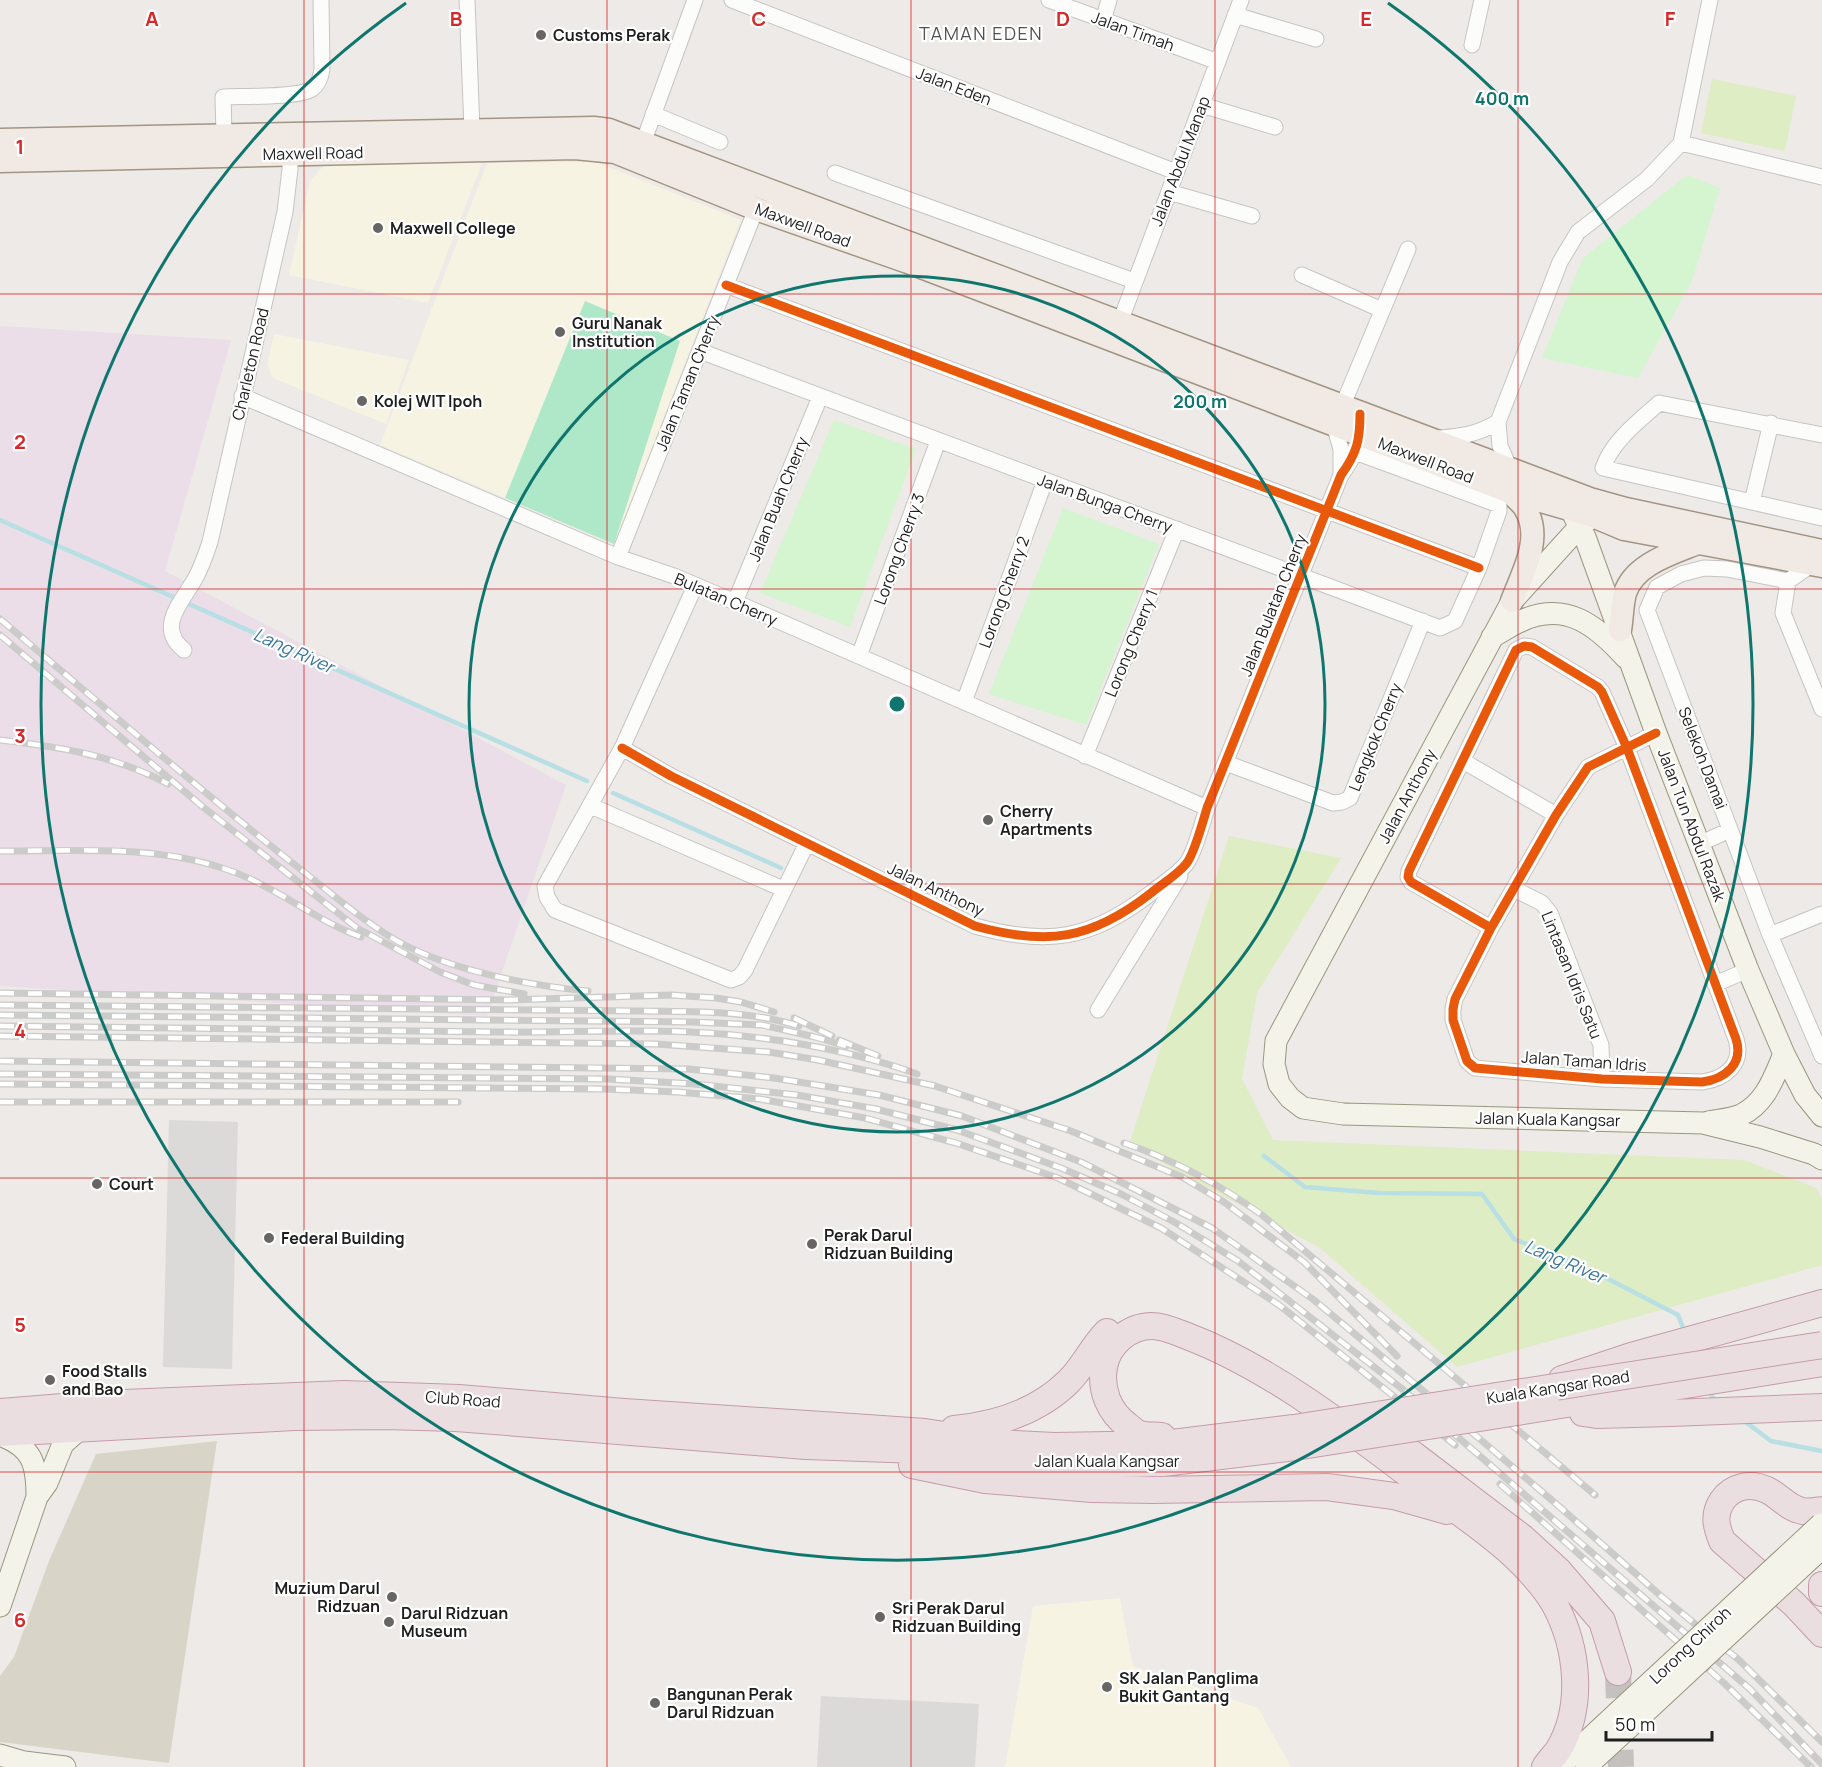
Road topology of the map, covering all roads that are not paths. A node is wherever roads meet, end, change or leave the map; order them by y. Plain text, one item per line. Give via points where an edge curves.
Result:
1 (321, 0) edge
2 (467, 0) edge
3 (695, 0) edge
4 (732, 0) edge
5 (1049, 0) edge
6 (1109, 0) edge
7 (1241, 0) edge
8 (1482, 0) edge
9 (1710, 0) edge
10 (1235, 15) junction
11 (1103, 21) junction
12 (1316, 39) dead end
13 (1472, 45) dead end
14 (1218, 62) junction
15 (1202, 105) junction
16 (653, 114) junction
17 (1275, 127) dead end
18 (472, 130) junction
19 (224, 135) junction
20 (0, 140) edge
21 (720, 142) dead end
22 (643, 143) junction
23 (1681, 143) junction
24 (290, 144) junction
25 (564, 149) junction
26 (422, 152) junction
27 (0, 161) edge
28 (1176, 172) junction
29 (835, 173) dead end
30 (1822, 177) edge
31 (1169, 192) junction
32 (756, 209) junction
33 (1252, 216) dead end
34 (1408, 249) dead end
35 (1302, 275) dead end
36 (1134, 281) junction
37 (726, 285) junction
38 (1382, 310) junction
39 (1067, 322) junction
40 (1120, 322) junction
41 (700, 351) junction
42 (1206, 375) junction
43 (242, 396) junction
44 (820, 397) junction
45 (1498, 422) junction
46 (1771, 423) junction
47 (1350, 426) junction
48 (1822, 435) edge
49 (1426, 438) junction
50 (938, 441) junction
51 (1510, 469) junction
52 (1341, 474) junction
53 (1045, 481) junction
54 (1510, 492) junction
55 (1752, 502) junction
56 (1626, 509) junction
57 (1327, 510) junction
58 (1581, 517) junction
59 (1822, 518) edge
60 (1177, 529) junction
61 (1700, 542) junction
62 (618, 557) junction
63 (1818, 561) edge
64 (1479, 568) junction
65 (1301, 577) junction
66 (1788, 581) junction
67 (695, 586) junction
68 (1512, 601) junction
69 (735, 602) junction
70 (1423, 621) junction
71 (1620, 630) junction
72 (1492, 637) junction
73 (184, 650) dead end
74 (859, 656) junction
75 (1630, 663) junction
76 (964, 702) junction
77 (1822, 709) edge
78 (1656, 734) junction
79 (622, 748) junction
80 (1627, 748) junction
81 (1085, 756) junction
82 (1463, 761) junction
83 (1226, 763) junction
84 (591, 806) junction
85 (1207, 808) junction
86 (1556, 815) junction
87 (1730, 830) junction
88 (807, 843) junction
89 (1699, 844) junction
90 (1188, 863) junction
91 (783, 889) junction
92 (1514, 889) junction
93 (1822, 914) edge
94 (1491, 928) junction
95 (1770, 935) junction
96 (1748, 970) junction
97 (1715, 984) junction
98 (1098, 1010) dead end
99 (1784, 1054) junction
100 (1822, 1056) edge
101 (1602, 1079) junction
102 (1279, 1084) joint
103 (1822, 1116) edge
104 (1703, 1123) junction
105 (1822, 1159) edge
106 (1822, 1303) edge
107 (1822, 1345) edge
108 (1822, 1364) edge
109 (1522, 1392) junction
110 (1548, 1407) junction
111 (1820, 1408) edge
112 (0, 1412) edge
113 (80, 1429) junction
114 (0, 1434) edge
115 (1226, 1438) junction
116 (1294, 1438) junction
117 (922, 1441) junction
118 (806, 1446) junction
119 (37, 1497) junction
120 (1462, 1515) junction
121 (1822, 1519) edge
122 (1822, 1548) edge
123 (1822, 1585) edge
124 (1822, 1593) edge
125 (0, 1606) edge
126 (1822, 1634) edge
127 (1618, 1672) tunnel mouth
128 (1621, 1722) junction
129 (0, 1755) edge
130 (65, 1767) edge
131 (1545, 1767) edge
132 (1560, 1767) edge
133 (1586, 1767) edge

1 - 19 street via 320,80 314,88 297,94 223,97
2 - 18 street
3 - 16 street
4 - 28 street, Jalan Eden
5 - 11 street, Jalan Timah
6 - 11 street
7 - 10 street, Jalan Abdul Manap
8 - 13 street
9 - 23 street
10 - 12 street
10 - 14 street, Jalan Abdul Manap
11 - 14 street, Jalan Timah
14 - 15 street, Jalan Abdul Manap
15 - 17 street
15 - 28 street, Jalan Abdul Manap
16 - 21 street
16 - 22 street
18 - 22 main road, Maxwell Road via 594,128
18 - 24 main road, Maxwell Road
18 - 25 main road via 473,136 492,145
18 - 26 main road via 460,141
19 - 20 main road, Maxwell Road
19 - 24 main road, Maxwell Road
22 - 40 main road, Maxwell Road
23 - 30 street
23 - 45 street via 1647,179 1578,232 1560,262
24 - 26 main road, Maxwell Road
24 - 27 main road, Maxwell Road
24 - 43 street, Charleton Road via 285,212
25 - 26 main road, Maxwell Road
25 - 32 main road, Maxwell Road via 615,152
28 - 31 street, Jalan Abdul Manap
29 - 36 street
31 - 33 street
31 - 36 street, Jalan Abdul Manap
32 - 37 street, Jalan Taman Cherry
32 - 39 main road, Maxwell Road
34 - 38 street, Jalan Bulatan Cherry
35 - 38 street
36 - 40 street, Jalan Abdul Manap
37 - 41 street, Jalan Taman Cherry
37 - 57 street
38 - 47 street, Jalan Bulatan Cherry
39 - 40 main road via 1102,329 1114,328
39 - 42 main road, Maxwell Road
40 - 42 main road via 1129,340
40 - 47 main road, Maxwell Road
41 - 44 street, Jalan Bunga Cherry
41 - 62 street, Jalan Taman Cherry
42 - 47 main road, Maxwell Road
43 - 62 street, Bulatan Cherry
43 - 73 street, Charleton Road via 210,542 171,624 173,638
44 - 50 street, Jalan Bunga Cherry
44 - 69 street, Jalan Buah Cherry
45 - 49 street via 1466,436
45 - 51 street via 1500,446
46 - 48 street
46 - 55 street
46 - 55 street via 1659,403 1625,434 1603,468
47 - 49 main road, Maxwell Road
47 - 52 street, Jalan Bulatan Cherry
47 - 52 street via 1341,449
47 - 54 main road, Maxwell Road
47 - 64 street, Jalan Bunga Cherry via 1499,505
49 - 51 main road, Maxwell Road
50 - 53 street, Jalan Bunga Cherry
50 - 74 street, Lorong Cherry 3
51 - 56 main road, Maxwell Road
51 - 58 main road, Maxwell Road via 1551,492
52 - 57 street, Jalan Bulatan Cherry
53 - 60 street, Jalan Bunga Cherry
53 - 76 street, Lorong Cherry 2
54 - 58 main road, Maxwell Road
54 - 68 main road via 1525,507 1533,534
55 - 59 street
56 - 58 main road
56 - 63 main road, Maxwell Road
57 - 64 street
57 - 65 street, Jalan Bulatan Cherry
58 - 61 main road, Maxwell Road
58 - 68 main road, Jalan Anthony
58 - 71 main road, Jalan Tun Abdul Razak
60 - 65 street, Jalan Bunga Cherry
60 - 81 street, Lorong Cherry 1
61 - 63 main road, Maxwell Road
61 - 71 main road via 1656,560 1635,578 1625,592
62 - 67 street, Bulatan Cherry
63 - 66 street
64 - 70 street, Jalan Bunga Cherry via 1455,621 1440,628
65 - 70 street, Jalan Bunga Cherry
65 - 83 street, Jalan Bulatan Cherry
66 - 77 street via 1783,613
66 - 87 street, Selekoh Damai via 1704,568 1681,574 1657,587 1647,610
67 - 69 street, Bulatan Cherry
67 - 79 street
68 - 72 main road, Jalan Anthony
69 - 74 street, Bulatan Cherry
70 - 83 street, Lengkok Cherry via 1350,798 1333,803
71 - 75 main road, Jalan Tun Abdul Razak
72 - 75 main road via 1539,615 1578,617 1591,624
72 - 102 main road, Jalan Anthony via 1276,1041 1274,1064
74 - 76 street, Bulatan Cherry
75 - 78 main road, Jalan Tun Abdul Razak
76 - 81 street, Bulatan Cherry
78 - 80 street, Jalan Taman Idris
78 - 89 main road, Jalan Tun Abdul Razak
79 - 84 street
79 - 88 street, Jalan Anthony
80 - 82 street via 1598,687 1532,647 1524,646 1516,650
80 - 86 street, Jalan Taman Idris via 1588,767
80 - 97 street, Jalan Taman Idris
81 - 85 street, Bulatan Cherry
82 - 86 street
82 - 94 street via 1408,878
83 - 85 street, Jalan Bulatan Cherry
84 - 91 street
84 - 91 street via 545,886 555,910 731,980 745,970
85 - 90 street
86 - 92 street, Jalan Taman Idris
87 - 89 street
87 - 95 street, Selekoh Damai
88 - 90 street, Jalan Anthony via 975,926 1033,938 1059,937 1109,922
88 - 91 street
89 - 96 main road, Jalan Tun Abdul Razak
90 - 98 street
92 - 94 street, Jalan Taman Idris
92 - 101 street, Lintasan Idris Satu via 1542,903 1550,913 1602,1049
93 - 95 street
94 - 101 street, Jalan Taman Idris via 1453,1009 1467,1061 1475,1068
95 - 100 street, Selekoh Damai
96 - 97 street
96 - 99 main road, Jalan Tun Abdul Razak
97 - 101 street, Jalan Taman Idris via 1738,1046 1737,1060 1730,1071 1702,1082
99 - 103 main road, Jalan Tun Abdul Razak via 1805,1095
99 - 104 main road via 1771,1085 1755,1105 1739,1116
102 - 104 main road, Jalan Kuala Kangsar via 1303,1108 1343,1114
104 - 105 main road, Jalan Kuala Kangsar
106 - 109 highway, bridge via 1631,1356
107 - 109 highway, Kuala Kangsar Road, bridge
108 - 110 highway, Kuala Kangsar Road
109 - 116 highway, Kuala Kangsar Road, bridge
110 - 111 highway via 1597,1415
110 - 116 highway, Kuala Kangsar Road, bridge
112 - 117 highway, Club Road via 280,1396 420,1395
113 - 114 highway, Club Road
113 - 118 highway, Club Road via 419,1416
113 - 119 main road via 63,1444
114 - 119 main road via 15,1441 31,1458 36,1468
115 - 116 highway, Jalan Kuala Kangsar
115 - 117 highway, Jalan Kuala Kangsar via 1164,1444 1054,1446
115 - 120 highway via 1139,1434 1122,1422 1108,1405 1103,1385 1104,1365 1122,1336 1152,1326 1206,1344 1286,1387
116 - 117 highway, Jalan Kuala Kangsar via 1163,1463 1051,1465
117 - 118 highway, Club Road
117 - 127 highway via 988,1424 1048,1399 1087,1361 1104,1335 1124,1319 1157,1312 1178,1316 1275,1362 1414,1455 1523,1538 1558,1570 1602,1620
118 - 120 highway via 985,1480 1092,1489 1326,1487 1394,1496
119 - 125 main road
120 - 131 highway via 1535,1577 1568,1636 1574,1699 1565,1734
121 - 126 highway via 1756,1486 1735,1488 1715,1513 1722,1540
121 - 128 main road, Lorong Chiroh, bridge
122 - 128 main road, Lorong Chiroh, bridge
123 - 124 highway
128 - 132 main road, Lorong Chiroh
128 - 133 main road, Lorong Chiroh
129 - 130 main road

